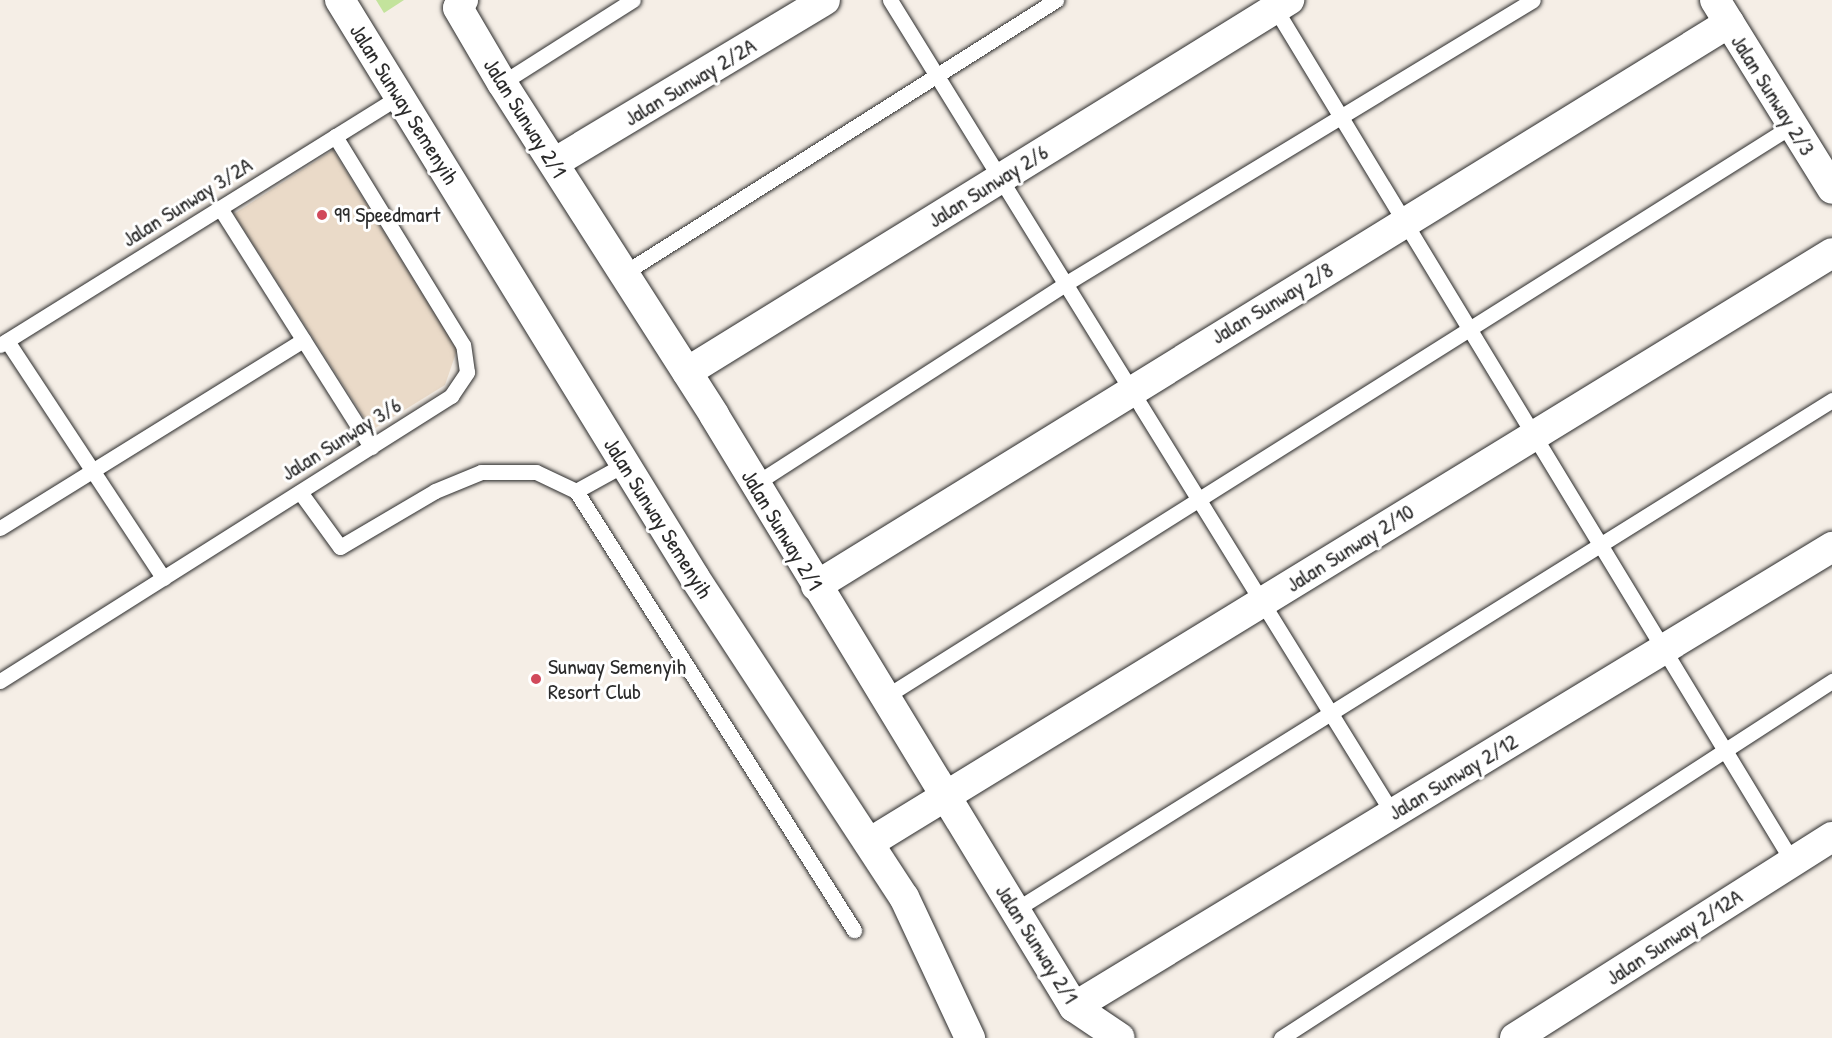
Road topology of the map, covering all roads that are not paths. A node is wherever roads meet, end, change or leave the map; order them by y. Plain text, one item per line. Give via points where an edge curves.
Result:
1 (340, 0) edge
2 (633, 0) edge
3 (825, 0) edge
4 (890, 0) edge
5 (1056, 0) edge
6 (1533, 0) edge
7 (1278, 3) edge
8 (460, 4) edge
9 (1722, 12) edge
10 (935, 73) junction
11 (502, 83) junction
12 (398, 97) junction
13 (1341, 118) junction
14 (1793, 125) junction
15 (335, 136) junction
16 (554, 164) junction
17 (1000, 179) junction
18 (1832, 189) edge
19 (220, 208) junction
20 (1405, 223) junction
21 (1832, 254) edge
22 (621, 275) junction
23 (1065, 284) junction
24 (1468, 328) junction
25 (303, 340) junction
26 (4, 343) edge
27 (687, 372) junction
28 (1130, 389) junction
29 (1832, 400) edge
30 (1532, 434) junction
31 (371, 447) junction
32 (625, 464) junction
33 (94, 468) junction
34 (755, 484) junction
35 (576, 491) junction
36 (300, 492) junction
37 (1196, 497) junction
38 (0, 528) edge
39 (1598, 544) junction
40 (1832, 547) edge
41 (163, 578) junction
42 (816, 586) junction
43 (1261, 604) junction
44 (1661, 650) junction
45 (0, 681) edge
46 (1832, 681) edge
47 (885, 697) junction
48 (1327, 711) junction
49 (1723, 752) junction
50 (945, 796) junction
51 (1393, 814) junction
52 (1832, 837) edge
53 (869, 843) junction
54 (1792, 861) junction
55 (1015, 910) junction
56 (854, 930) dead end
57 (1074, 1007) junction
58 (970, 1038) edge
59 (1120, 1038) edge
60 (1281, 1038) edge
61 (1515, 1038) edge

1 - 12 street, Jalan Sunway Semenyih
2 - 11 lane
3 - 16 street, Jalan Sunway 2/2A
4 - 10 lane
5 - 10 lane
6 - 13 lane
7 - 13 lane
7 - 17 street, Jalan Sunway 2/6
8 - 11 street, Jalan Sunway 2/1
9 - 14 street, Jalan Sunway 2/3
9 - 20 street, Jalan Sunway 2/8
10 - 17 lane
10 - 22 lane
11 - 16 street, Jalan Sunway 2/1
12 - 15 lane, Jalan Sunway 3/2A
12 - 32 street, Jalan Sunway Semenyih
13 - 20 lane
13 - 23 lane
14 - 18 street, Jalan Sunway 2/3
14 - 24 lane
15 - 19 lane, Jalan Sunway 3/2A
15 - 31 lane, Jalan Sunway 3/6 via 463,345 467,372 451,396
16 - 22 street, Jalan Sunway 2/1
17 - 23 lane
17 - 27 street, Jalan Sunway 2/6
19 - 25 lane
19 - 26 lane, Jalan Sunway 3/2A
20 - 24 lane
20 - 28 street, Jalan Sunway 2/8
21 - 30 street, Jalan Sunway 2/10
22 - 27 street, Jalan Sunway 2/1
23 - 28 lane
23 - 34 lane
24 - 30 lane
24 - 37 lane
25 - 31 lane
25 - 33 lane
26 - 33 lane
27 - 34 street, Jalan Sunway 2/1
28 - 37 lane
28 - 42 street, Jalan Sunway 2/8
29 - 39 lane
30 - 39 lane
30 - 43 street, Jalan Sunway 2/10
31 - 36 lane, Jalan Sunway 3/6
32 - 35 lane
32 - 53 street, Jalan Sunway Semenyih
33 - 38 lane
33 - 41 lane
34 - 42 street, Jalan Sunway 2/1
35 - 36 lane via 536,472 481,471 435,491 340,547
35 - 56 lane
36 - 41 lane, Jalan Sunway 3/6
37 - 43 lane
37 - 47 lane
39 - 44 lane
39 - 48 lane
40 - 44 street, Jalan Sunway 2/12
41 - 45 lane, Jalan Sunway 3/6
42 - 47 street, Jalan Sunway 2/1
43 - 48 lane
43 - 50 street, Jalan Sunway 2/10
44 - 49 lane
44 - 51 street, Jalan Sunway 2/12
46 - 49 lane
47 - 50 street, Jalan Sunway 2/1
48 - 51 lane
48 - 55 lane
49 - 54 lane
49 - 60 lane
50 - 53 street, Jalan Sunway 2/10
50 - 55 street, Jalan Sunway 2/1
51 - 57 street, Jalan Sunway 2/12
52 - 54 street, Jalan Sunway 2/12A
53 - 58 street, Jalan Sunway Semenyih via 904,897
54 - 61 street, Jalan Sunway 2/12A
55 - 57 street, Jalan Sunway 2/1
57 - 59 street, Jalan Sunway 2/1

